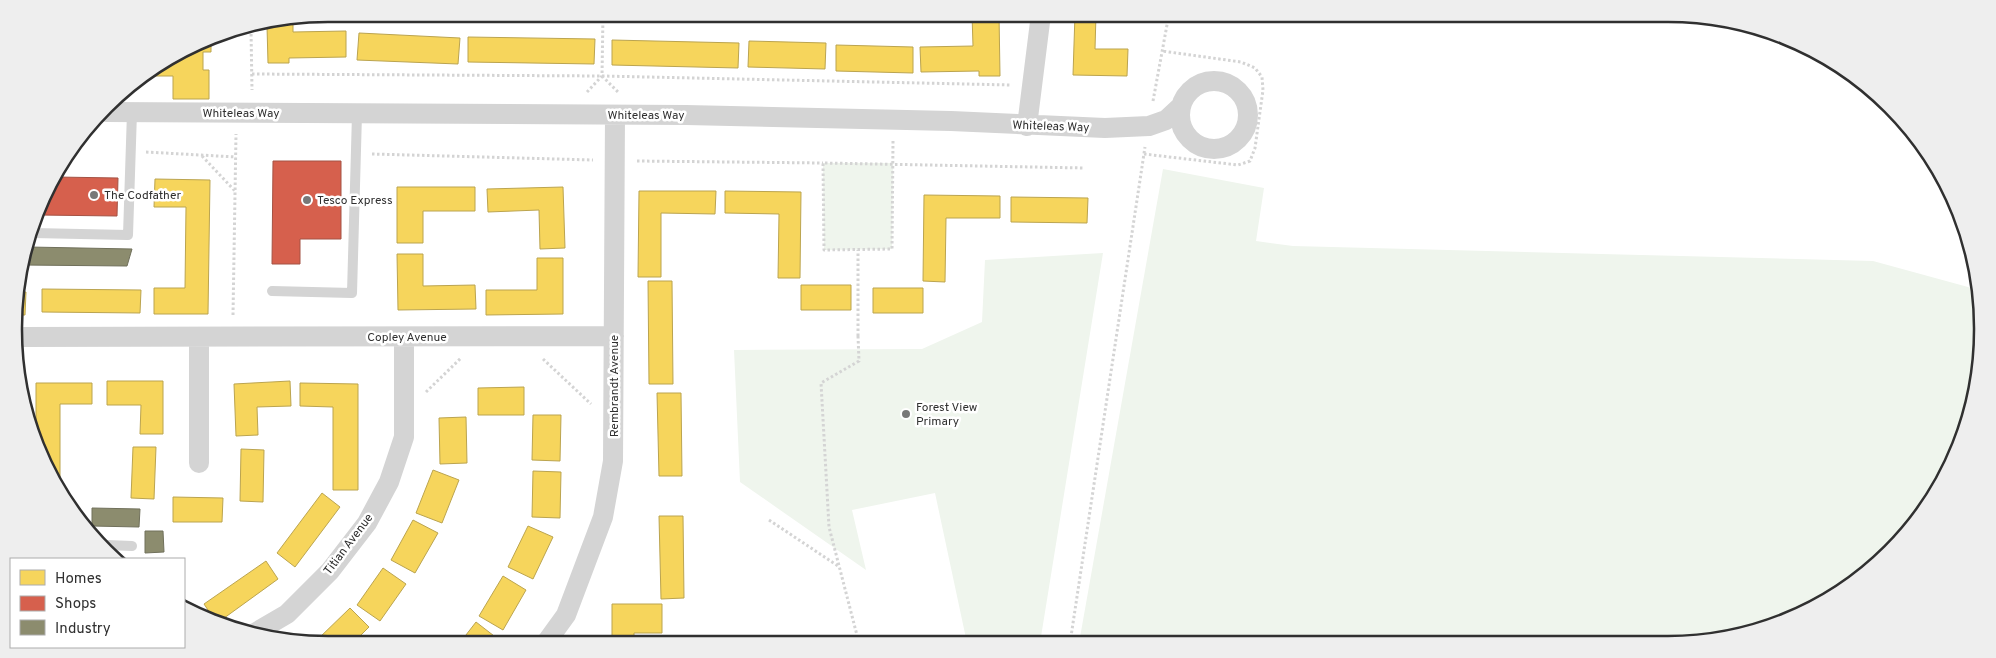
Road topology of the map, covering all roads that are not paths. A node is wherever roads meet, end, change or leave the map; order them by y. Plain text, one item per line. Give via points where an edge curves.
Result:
1 (1040, 22) edge
2 (1180, 107) junction
3 (112, 112) edge
4 (132, 112) junction
5 (357, 114) junction
6 (616, 115) junction
7 (1027, 126) junction
8 (1149, 126) junction
9 (1190, 139) junction
10 (38, 233) edge
11 (272, 291) dead end
12 (404, 336) junction
13 (614, 336) junction
14 (22, 337) edge
15 (199, 337) junction
16 (199, 463) dead end
17 (111, 545) edge
18 (132, 546) dead end
19 (262, 628) edge
20 (551, 636) edge

1 - 7 street
2 - 8 street, Whiteleas Way via 1166,120
2 - 9 street via 1183,129
2 - 9 street, Whiteleas Way via 1191,89 1210,81 1221,81 1239,91 1248,112 1247,124 1234,143 1211,149
3 - 4 street, Whiteleas Way
4 - 5 street, Whiteleas Way
4 - 10 lane via 128,235
5 - 6 street, Whiteleas Way
5 - 11 lane via 352,293
6 - 7 street, Whiteleas Way
6 - 13 street, Rembrandt Avenue
7 - 8 street, Whiteleas Way
8 - 9 street, Whiteleas Way
12 - 13 street, Copley Avenue
12 - 15 street, Copley Avenue
12 - 19 street, Titian Avenue via 404,437 389,482 367,523 330,571 286,614
13 - 20 street, Rembrandt Avenue via 613,461 603,517 566,615
14 - 15 street, Copley Avenue
15 - 16 street
17 - 18 lane

